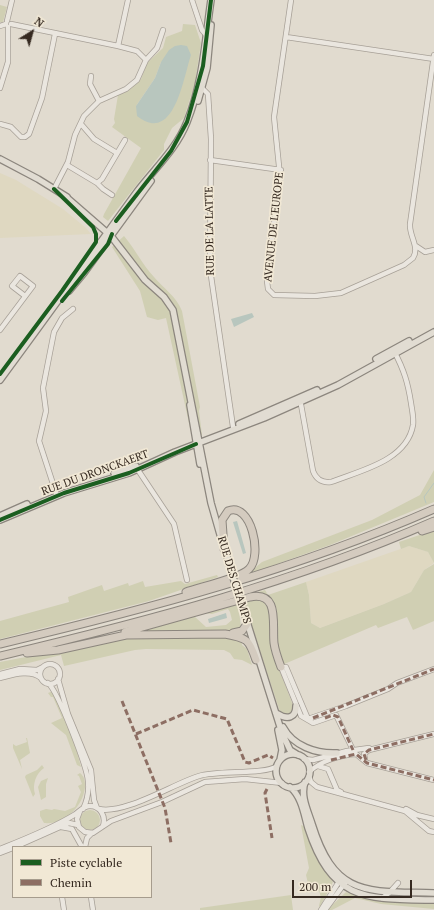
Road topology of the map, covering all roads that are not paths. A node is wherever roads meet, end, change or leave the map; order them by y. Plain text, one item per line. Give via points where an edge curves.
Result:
1 (12, 0) edge
2 (128, 0) edge
3 (192, 0) edge
4 (212, 0) edge
5 (291, 0) edge
6 (199, 18) junction
7 (8, 24) junction
8 (0, 26) edge
9 (163, 30) dead end
10 (55, 34) junction
11 (208, 37) junction
12 (286, 37) junction
13 (208, 44) junction
14 (118, 46) junction
15 (434, 55) edge
16 (434, 59) edge
17 (146, 60) junction
18 (91, 76) dead end
19 (200, 87) junction
20 (0, 88) edge
21 (99, 101) junction
22 (0, 124) edge
23 (81, 124) junction
24 (126, 140) dead end
25 (117, 153) junction
26 (0, 159) edge
27 (210, 160) junction
28 (67, 165) junction
29 (281, 170) junction
30 (97, 183) junction
31 (54, 189) junction
32 (112, 195) dead end
33 (110, 234) junction
34 (416, 246) junction
35 (434, 250) edge
36 (25, 296) junction
37 (73, 309) dead end
38 (434, 328) edge
39 (0, 330) edge
40 (434, 332) edge
41 (394, 351) junction
42 (0, 380) edge
43 (300, 400) junction
44 (233, 427) junction
45 (198, 441) junction
46 (137, 467) junction
47 (56, 493) junction
48 (434, 504) edge
49 (434, 509) edge
50 (0, 516) edge
51 (414, 516) junction
52 (0, 520) edge
53 (434, 521) edge
54 (434, 527) edge
55 (224, 549) junction
56 (367, 549) junction
57 (187, 580) dead end
58 (113, 616) junction
59 (247, 624) junction
60 (225, 634) junction
61 (94, 642) junction
62 (0, 644) edge
63 (255, 650) junction
64 (0, 656) edge
65 (256, 660) junction
66 (43, 667) junction
67 (281, 667) junction
68 (434, 669) edge
69 (0, 674) edge
70 (0, 678) edge
71 (41, 679) junction
72 (58, 679) junction
73 (48, 683) junction
74 (273, 704) junction
75 (296, 706) junction
76 (344, 707) junction
77 (278, 714) junction
78 (308, 719) junction
79 (342, 724) junction
80 (434, 734) edge
81 (375, 748) junction
82 (353, 750) junction
83 (337, 754) junction
84 (298, 755) junction
85 (304, 759) junction
86 (278, 763) junction
87 (368, 763) junction
88 (318, 766) junction
89 (309, 774) junction
90 (434, 780) edge
91 (305, 782) junction
92 (282, 783) junction
93 (290, 787) junction
94 (98, 808) junction
95 (81, 810) junction
96 (434, 819) edge
97 (78, 826) junction
98 (102, 827) junction
99 (60, 828) junction
100 (434, 832) edge
101 (92, 833) junction
102 (16, 846) edge
103 (82, 846) edge
104 (83, 846) edge
105 (83, 846) edge
106 (12, 848) edge
107 (0, 849) edge
108 (0, 853) edge
109 (343, 881) junction
110 (398, 883) dead end
111 (390, 892) junction
112 (434, 893) edge
113 (62, 898) edge
114 (91, 898) edge
115 (380, 898) junction
116 (434, 900) edge
117 (64, 910) edge
118 (93, 910) edge
119 (321, 910) edge
120 (325, 910) edge

1 - 7 street
2 - 14 street
3 - 6 street
4 - 11 main road
5 - 12 street, AVENUE DE L'EUROPE
6 - 11 street via 202,30
6 - 13 street via 201,34
7 - 8 street
7 - 10 street
7 - 20 street via 8,62
9 - 17 street via 157,48
10 - 14 street
10 - 22 street via 42,98 29,134 21,137 12,128
11 - 13 main road
12 - 16 street
12 - 29 street, AVENUE DE L'EUROPE via 274,121
13 - 19 main road
14 - 17 street via 137,51
15 - 16 street
16 - 34 street via 410,224 410,234
17 - 21 street via 133,84
18 - 21 street via 90,84
19 - 27 street, RUE DE LA LATTE via 208,96
19 - 33 main road via 193,114 181,135 159,167 136,193
21 - 23 street via 87,112
23 - 25 street via 94,139
23 - 28 street
24 - 25 street
25 - 30 street
26 - 31 main road, RUE DES CHAMPS
27 - 29 street
27 - 44 street, RUE DE LA LATTE via 210,269
28 - 30 street
28 - 31 street
29 - 34 street, AVENUE DE L'EUROPE via 267,279 268,289 274,295 328,295 348,291 412,261 416,254
30 - 32 street
31 - 33 main road, RUE DES CHAMPS via 84,209
33 - 42 main road via 76,274 58,303
33 - 45 main road, RUE DES CHAMPS via 173,310
34 - 35 street via 425,252
36 - 36 street via 33,286 20,276 12,286
36 - 39 street
37 - 47 street via 62,318 54,332 44,388 46,411 39,441
38 - 41 main road, RUE DU DRONCKAERT
40 - 41 main road, RUE DU DRONCKAERT
41 - 43 main road, RUE DU DRONCKAERT
41 - 43 street via 407,376 413,422 406,442 385,460 330,482 318,479 313,471
43 - 44 main road, RUE DU DRONCKAERT
43 - 45 main road, RUE DU DRONCKAERT via 246,426
44 - 45 main road, RUE DU DRONCKAERT
45 - 46 main road, RUE DU DRONCKAERT
45 - 55 main road, RUE DES CHAMPS via 202,478
46 - 47 main road, RUE DU DRONCKAERT
46 - 52 main road, RUE DU DRONCKAERT via 64,493
46 - 57 street via 174,524
47 - 50 main road, RUE DU DRONCKAERT
48 - 51 highway
49 - 51 highway
51 - 58 highway via 356,541 277,569
53 - 56 highway
54 - 56 highway
55 - 58 highway via 223,517 228,511 239,510 246,517 255,543 255,559 248,571
55 - 59 main road, RUE DES CHAMPS, bridge
56 - 64 highway via 284,579 196,606
58 - 62 highway
59 - 60 highway via 238,633
59 - 63 main road, RUE DES CHAMPS
60 - 61 highway via 131,635
60 - 65 highway via 246,639
61 - 64 highway via 54,651
61 - 67 highway via 258,596 267,599 272,607 274,645
63 - 65 main road, RUE DES CHAMPS
63 - 74 main road, RUE DES CHAMPS
65 - 86 main road, RUE DES CHAMPS via 280,738 282,752
66 - 69 street
66 - 71 street
66 - 72 street via 49,664 56,666 59,672
67 - 75 street
67 - 78 street via 286,667
68 - 76 street
70 - 71 street via 24,674 36,675
71 - 73 street
72 - 73 street
72 - 94 street via 68,714 91,770 94,800
73 - 95 street via 57,697 86,770 88,790
74 - 77 main road
74 - 84 main road, RUE DES CHAMPS via 289,748
75 - 77 main road via 294,714 290,717 284,718
75 - 78 street via 301,716
76 - 78 street
76 - 79 street via 339,712
77 - 83 main road via 286,733 294,740 319,753
78 - 79 street via 313,722 335,715
79 - 82 street
80 - 81 street
81 - 82 street
81 - 87 street via 367,750 364,754
82 - 83 street
83 - 85 street via 313,760
84 - 85 main road
84 - 86 main road via 288,755
85 - 89 main road via 308,764
86 - 92 main road via 277,775
86 - 94 street via 264,771 200,776 123,807 108,810
87 - 88 street via 354,754 334,758
87 - 90 street
88 - 89 street
88 - 96 street via 328,769 339,791
89 - 91 main road
89 - 100 street via 311,782 317,787 405,811 429,831
91 - 93 main road via 298,787
91 - 109 main road via 305,804 320,849
92 - 93 main road
92 - 98 street via 245,779 205,782
93 - 109 main road via 298,796 317,854 328,870
94 - 95 street via 90,806
94 - 98 street via 104,817
95 - 97 street via 77,817
95 - 107 street via 45,831
97 - 99 street via 70,823
97 - 101 street via 85,832
97 - 104 street
98 - 101 street
99 - 102 street
99 - 103 street via 72,829
101 - 105 street
106 - 108 street
109 - 111 main road via 366,889
109 - 115 main road via 360,894
109 - 119 street
109 - 120 street
110 - 111 street
111 - 112 main road
111 - 115 street
113 - 117 street
114 - 118 street
115 - 116 main road

